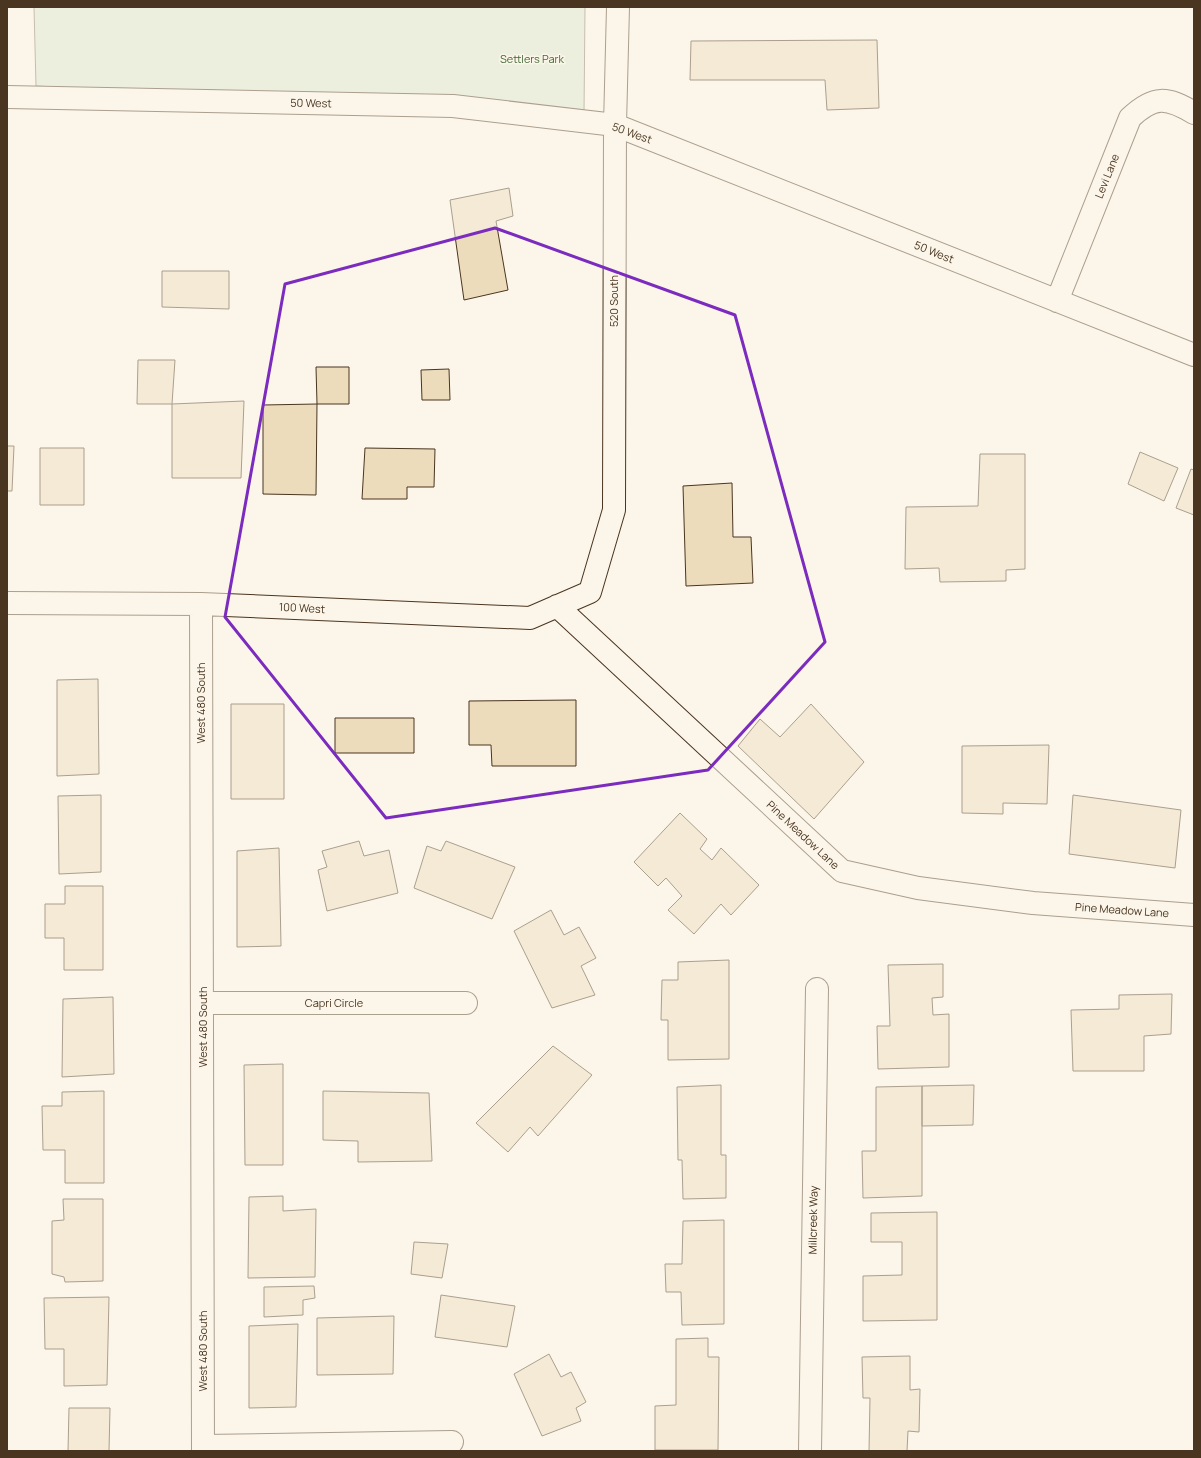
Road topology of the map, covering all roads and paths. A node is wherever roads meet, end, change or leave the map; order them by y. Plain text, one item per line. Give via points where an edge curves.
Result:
1 (618, 7) edge
2 (7, 97) edge
3 (1194, 113) edge
4 (615, 125) junction
5 (1057, 300) junction
6 (1194, 355) edge
7 (590, 592) joint
8 (7, 603) edge
9 (201, 604) junction
10 (557, 606) junction
11 (1194, 915) edge
12 (817, 989) dead end
13 (203, 1003) junction
14 (466, 1003) dead end
15 (452, 1442) dead end
16 (203, 1449) edge
17 (810, 1451) edge

1 - 4 street, 520 South
2 - 4 street, 50 West via 453,106
3 - 5 street, Levi Lane via 1167,100 1141,107 1130,118
4 - 5 street, 50 West
4 - 7 street, 520 South via 614,510
5 - 6 street, 50 West
7 - 10 street, 100 West
8 - 9 street, 100 West
9 - 10 street, 100 West via 530,618
9 - 13 street, West 480 South
10 - 11 street, Pine Meadow Lane via 842,871 918,888 1033,903
12 - 17 street, Millcreek Way
13 - 14 street, Capri Circle
13 - 16 street, West 480 South
15 - 16 street

